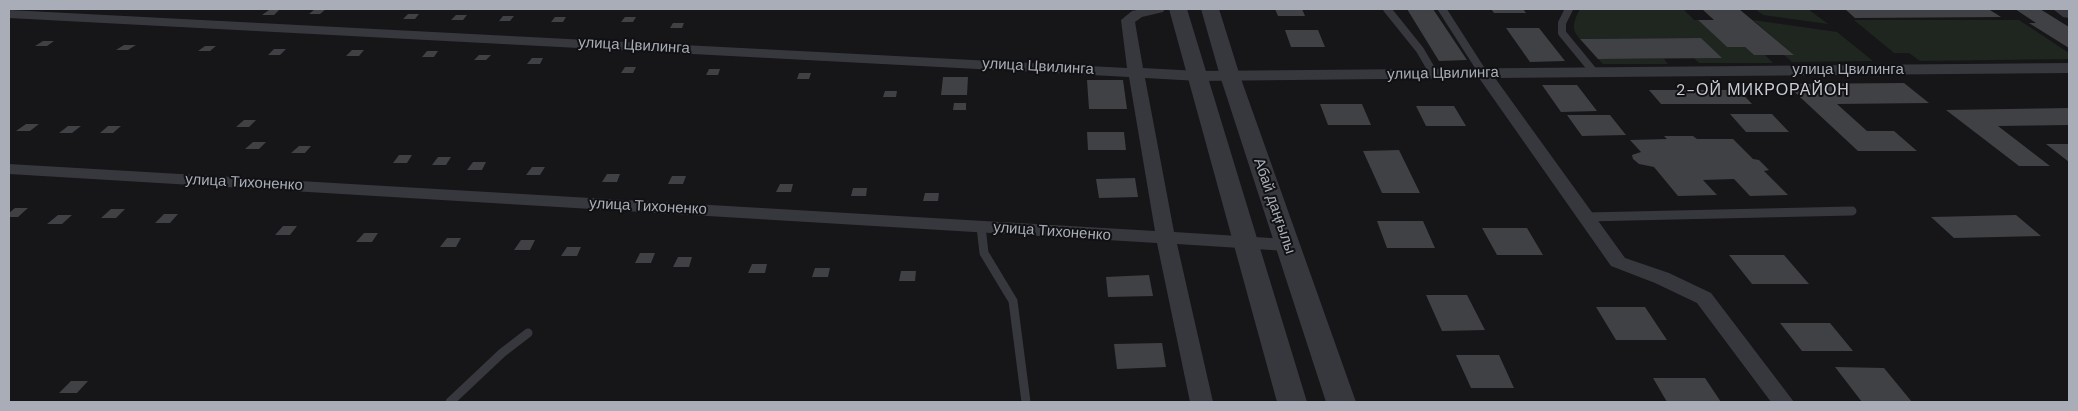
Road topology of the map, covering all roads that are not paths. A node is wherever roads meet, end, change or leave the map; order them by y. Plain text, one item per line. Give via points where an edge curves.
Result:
1 (1158, 9) edge
2 (1178, 9) edge
3 (1210, 9) edge
4 (1387, 9) edge
5 (1442, 9) edge
6 (1569, 9) edge
7 (2062, 9) edge
8 (2069, 13) edge
9 (9, 14) edge
10 (2069, 68) edge
11 (1136, 72) junction
12 (1594, 72) junction
13 (1434, 74) junction
14 (1483, 74) junction
15 (1199, 76) junction
16 (1230, 76) junction
17 (9, 169) edge
18 (1852, 211) dead end
19 (1586, 217) junction
20 (980, 227) junction
21 (1166, 239) junction
22 (1246, 243) junction
23 (1287, 245) junction
24 (528, 333) dead end
25 (450, 402) edge
26 (1026, 402) edge
27 (1202, 402) edge
28 (1292, 402) edge
29 (1341, 402) edge
30 (1784, 402) edge

1 - 11 street via 1136,14 1128,20
2 - 15 street
3 - 16 street, Абай даңғылы
4 - 13 lane via 1420,50
5 - 14 lane
6 - 12 lane via 1562,21 1562,32
7 - 8 street
9 - 11 street, улица Цвилинга
10 - 12 street, улица Цвилинга
11 - 15 street, улица Цвилинга
11 - 21 street
12 - 14 street, улица Цвилинга
13 - 14 street, улица Цвилинга
13 - 16 street, улица Цвилинга
14 - 19 street
15 - 16 street, улица Цвилинга
15 - 22 street
16 - 23 street, Абай даңғылы
17 - 20 street, улица Тихоненко
18 - 19 lane
19 - 30 street via 1618,262 1704,298
20 - 21 street, улица Тихоненко
20 - 26 lane via 984,253 1013,302
21 - 22 street, улица Тихоненко
21 - 27 street
22 - 23 street, улица Тихоненко
22 - 28 street
23 - 29 street, Абай даңғылы
24 - 25 lane

